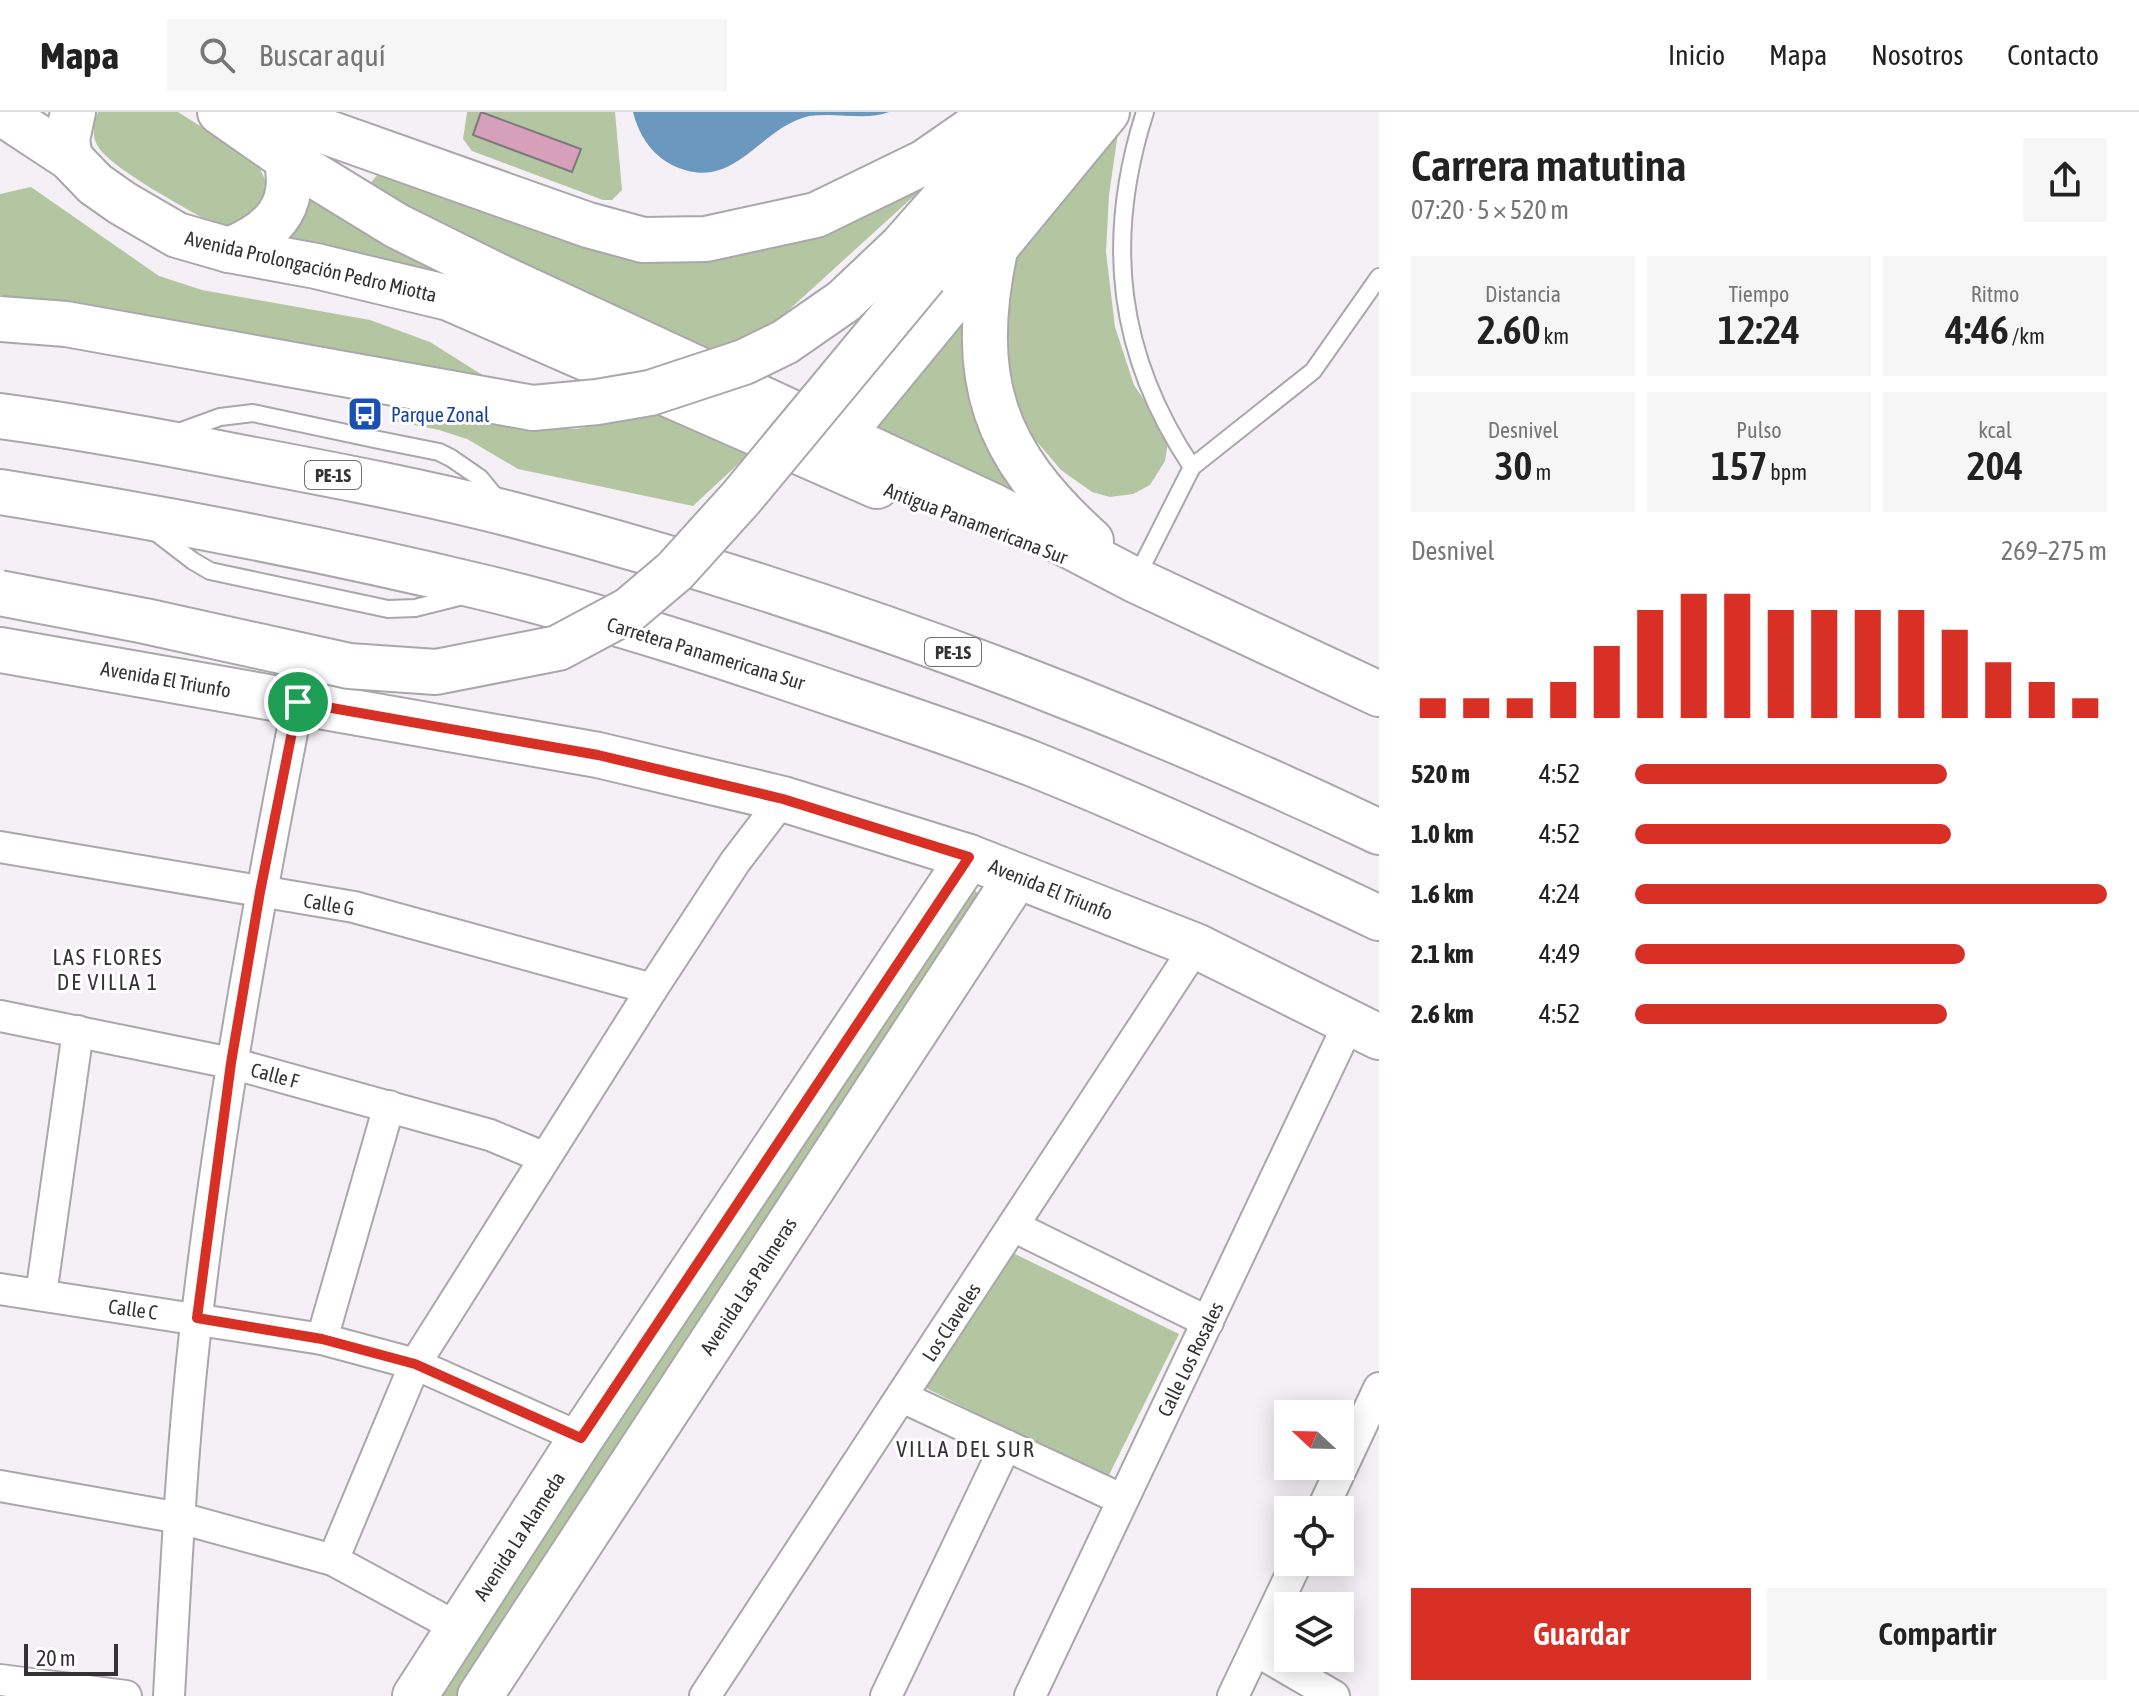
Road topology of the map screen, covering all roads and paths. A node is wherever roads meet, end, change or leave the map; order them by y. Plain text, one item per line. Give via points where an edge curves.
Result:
1 (0, 112) edge
2 (73, 112) edge
3 (220, 112) edge
4 (227, 112) edge
5 (997, 112) edge
6 (1020, 112) edge
7 (1063, 112) edge
8 (1107, 112) edge
9 (1145, 112) edge
10 (70, 158) junction
11 (286, 158) junction
12 (996, 245) junction
13 (229, 250) junction
14 (913, 261) junction
15 (1379, 277) edge
16 (0, 319) edge
17 (0, 416) edge
18 (829, 449) junction
19 (1192, 467) junction
20 (0, 492) edge
21 (1135, 580) junction
22 (0, 593) edge
23 (0, 650) edge
24 (1379, 694) edge
25 (298, 702) junction
26 (783, 799) junction
27 (1379, 832) edge
28 (0, 847) edge
29 (969, 857) junction
30 (1017, 876) junction
31 (260, 892) junction
32 (1379, 918) edge
33 (1196, 946) junction
34 (652, 989) junction
35 (0, 1016) edge
36 (1364, 1029) edge
37 (78, 1031) junction
38 (231, 1063) junction
39 (389, 1106) junction
40 (543, 1157) junction
41 (1013, 1226) junction
42 (0, 1289) edge
43 (41, 1295) junction
44 (197, 1318) junction
45 (1208, 1322) junction
46 (322, 1339) junction
47 (415, 1364) junction
48 (1379, 1388) edge
49 (902, 1397) junction
50 (581, 1438) junction
51 (1006, 1445) junction
52 (0, 1486) edge
53 (1329, 1496) edge
54 (1121, 1499) junction
55 (180, 1518) junction
56 (333, 1560) junction
57 (1290, 1576) edge
58 (460, 1629) junction
59 (1255, 1650) junction
60 (2, 1685) edge
61 (488, 1693) edge
62 (126, 1696) edge
63 (169, 1696) edge
64 (415, 1696) edge
65 (705, 1696) edge
66 (886, 1696) edge
67 (1030, 1696) edge
68 (1233, 1696) edge
69 (1334, 1696) edge

1 - 10 main road, Avenida Prolongación Pedro Miotta
2 - 10 main road via 67,140
3 - 11 main road
4 - 5 main road via 326,132 643,240 706,239 816,215 925,162
6 - 14 main road
7 - 14 main road
8 - 12 main road
9 - 19 lane via 1124,192 1120,248 1125,307 1155,399
10 - 13 main road, Avenida Prolongación Pedro Miotta via 95,184 150,222
11 - 13 main road via 290,187 284,206 263,233
11 - 18 main road via 397,226
12 - 18 main road
12 - 21 main road via 984,326 997,419 1025,469 1060,513
13 - 18 main road, Avenida Prolongación Pedro Miotta via 449,298
14 - 16 main road, bridge via 744,362 650,393 533,408 66,324
14 - 22 main road, bridge via 741,498 675,571 629,610 558,648 436,672 349,666
15 - 19 lane via 1313,371
17 - 27 main road, PE-1S via 328,474 510,515 679,562 963,655 1159,732
18 - 21 main road, Antigua Panamericana Sur via 993,506
19 - 21 lane
20 - 32 main road, Carretera Panamericana Sur via 311,549 626,627 1030,763
21 - 24 main road, Antigua Panamericana Sur
23 - 25 main road, Avenida El Triunfo
25 - 26 main road, Avenida El Triunfo via 598,755
25 - 31 street
26 - 29 main road, Avenida El Triunfo
26 - 34 street
28 - 31 street, Calle G
29 - 30 main road, Avenida El Triunfo
29 - 50 main road, Avenida La Alameda
30 - 33 main road, Avenida El Triunfo
30 - 61 main road, Avenida Las Palmeras
31 - 34 street, Calle G via 354,907
31 - 38 street
33 - 36 main road, Avenida El Triunfo
33 - 41 street, Los Claveles
34 - 40 street
35 - 37 street, Calle F
36 - 45 street, Calle Los Rosales
37 - 38 street, Calle F
37 - 43 street
38 - 39 street, Calle F
38 - 44 street
39 - 40 street, Calle F via 490,1135
39 - 46 street
40 - 47 street
41 - 45 street
41 - 49 street, Los Claveles
42 - 43 street, Calle C
43 - 44 street, Calle C
44 - 46 street, Calle C
44 - 55 street
45 - 54 street, Calle Los Rosales
46 - 47 street, Calle C
47 - 50 street, Calle C
47 - 56 street
48 - 53 street
49 - 51 street
49 - 65 street, Los Claveles
50 - 58 main road, Avenida La Alameda
51 - 54 street
51 - 66 street
52 - 55 street
54 - 67 street, Calle Los Rosales
55 - 56 street
55 - 63 street
56 - 58 street
57 - 59 street
58 - 64 main road, Avenida La Alameda
59 - 68 street
59 - 69 street
60 - 62 street

